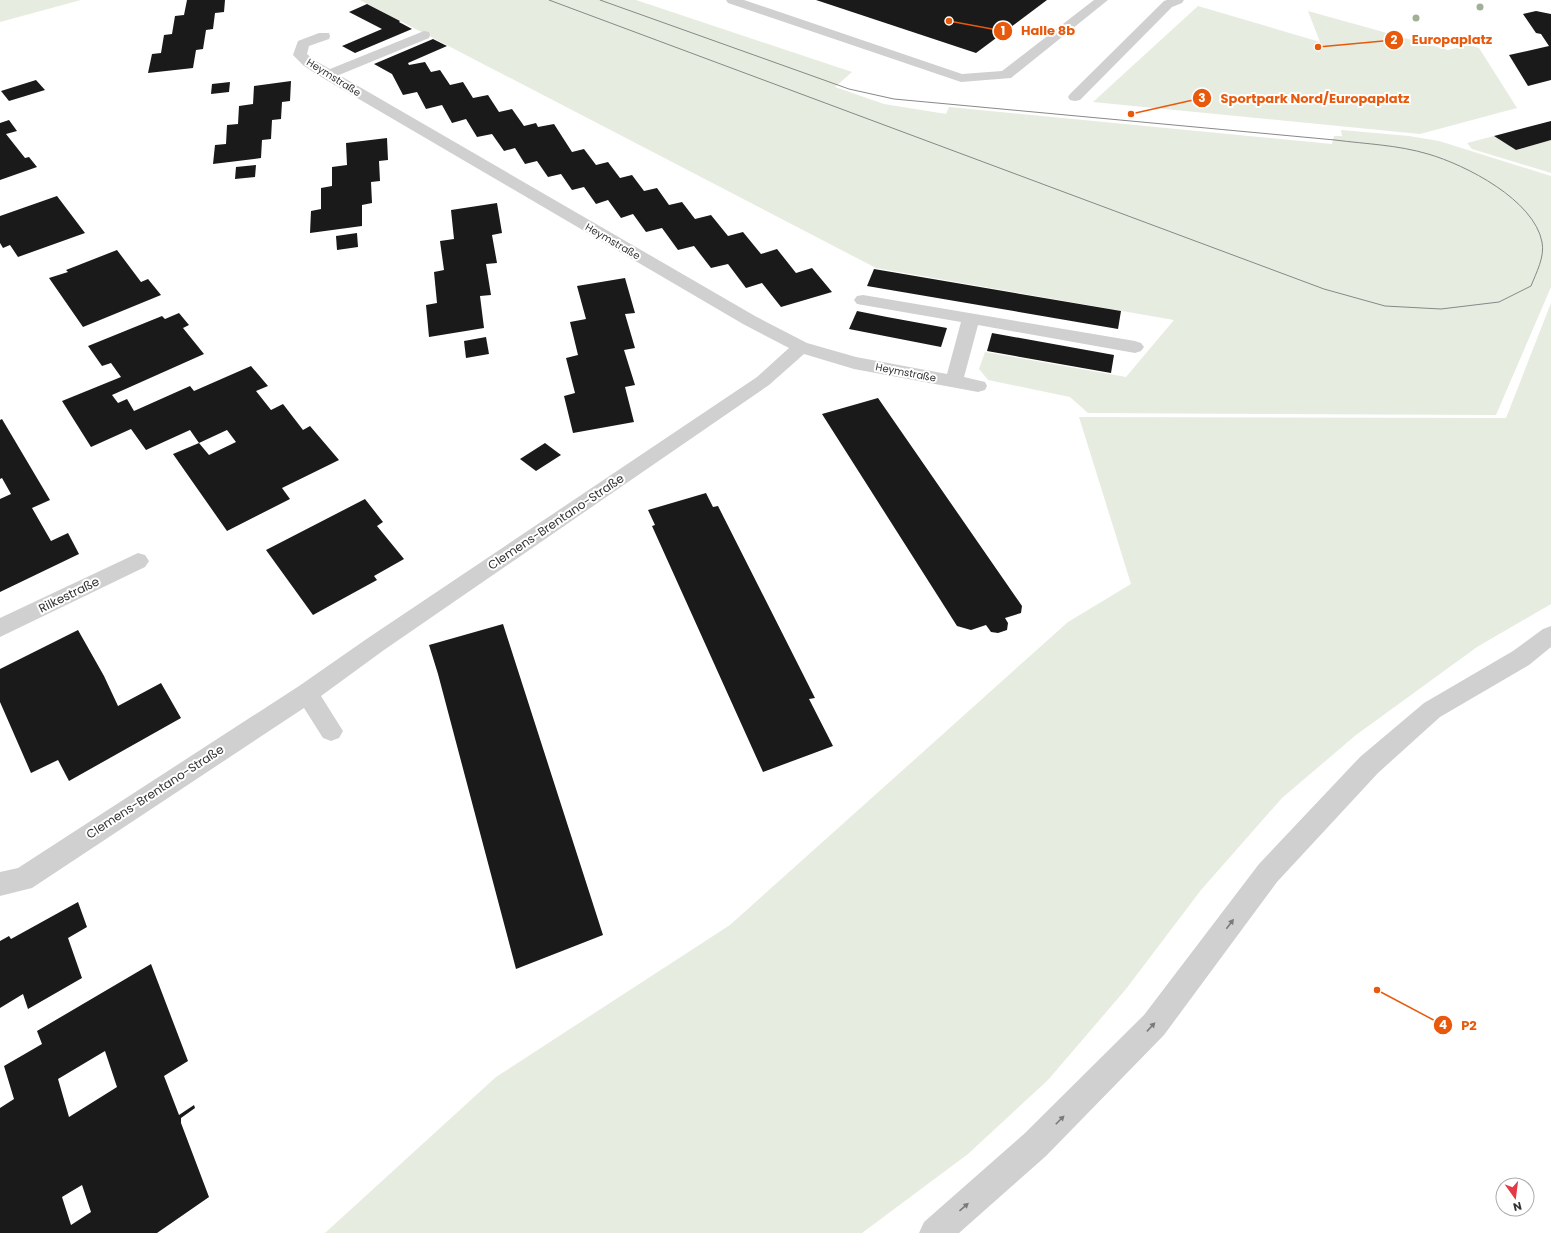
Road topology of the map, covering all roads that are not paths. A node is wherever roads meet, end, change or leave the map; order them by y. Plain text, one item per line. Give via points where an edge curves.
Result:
1 (732, 0) edge
2 (1102, 0) edge
3 (1178, 0) edge
4 (424, 35) dead end
5 (324, 36) dead end
6 (328, 75) junction
7 (1075, 97) dead end
8 (863, 300) dead end
9 (971, 318) junction
10 (801, 347) junction
11 (1135, 347) dead end
12 (954, 382) junction
13 (978, 386) dead end
14 (138, 561) dead end
15 (0, 628) edge
16 (1551, 635) edge
17 (307, 693) junction
18 (331, 731) dead end
19 (0, 884) edge
20 (934, 1233) edge

1 - 2 street via 961,78 1006,75
3 - 7 street via 1168,4
4 - 6 street
5 - 6 street, Heymstraße via 303,44 300,54
6 - 10 street, Heymstraße via 749,320
8 - 9 street
9 - 11 street
9 - 12 street
10 - 12 street, Heymstraße via 854,362
10 - 17 street, Clemens-Brentano-Straße via 762,382
12 - 13 street, Heymstraße
14 - 15 street, Rilkestraße
20 -> 16 street via 1035,1145 1154,1025 1268,873 1369,765 1432,710 1521,658
17 - 18 street
17 - 19 street, Clemens-Brentano-Straße via 23,879

